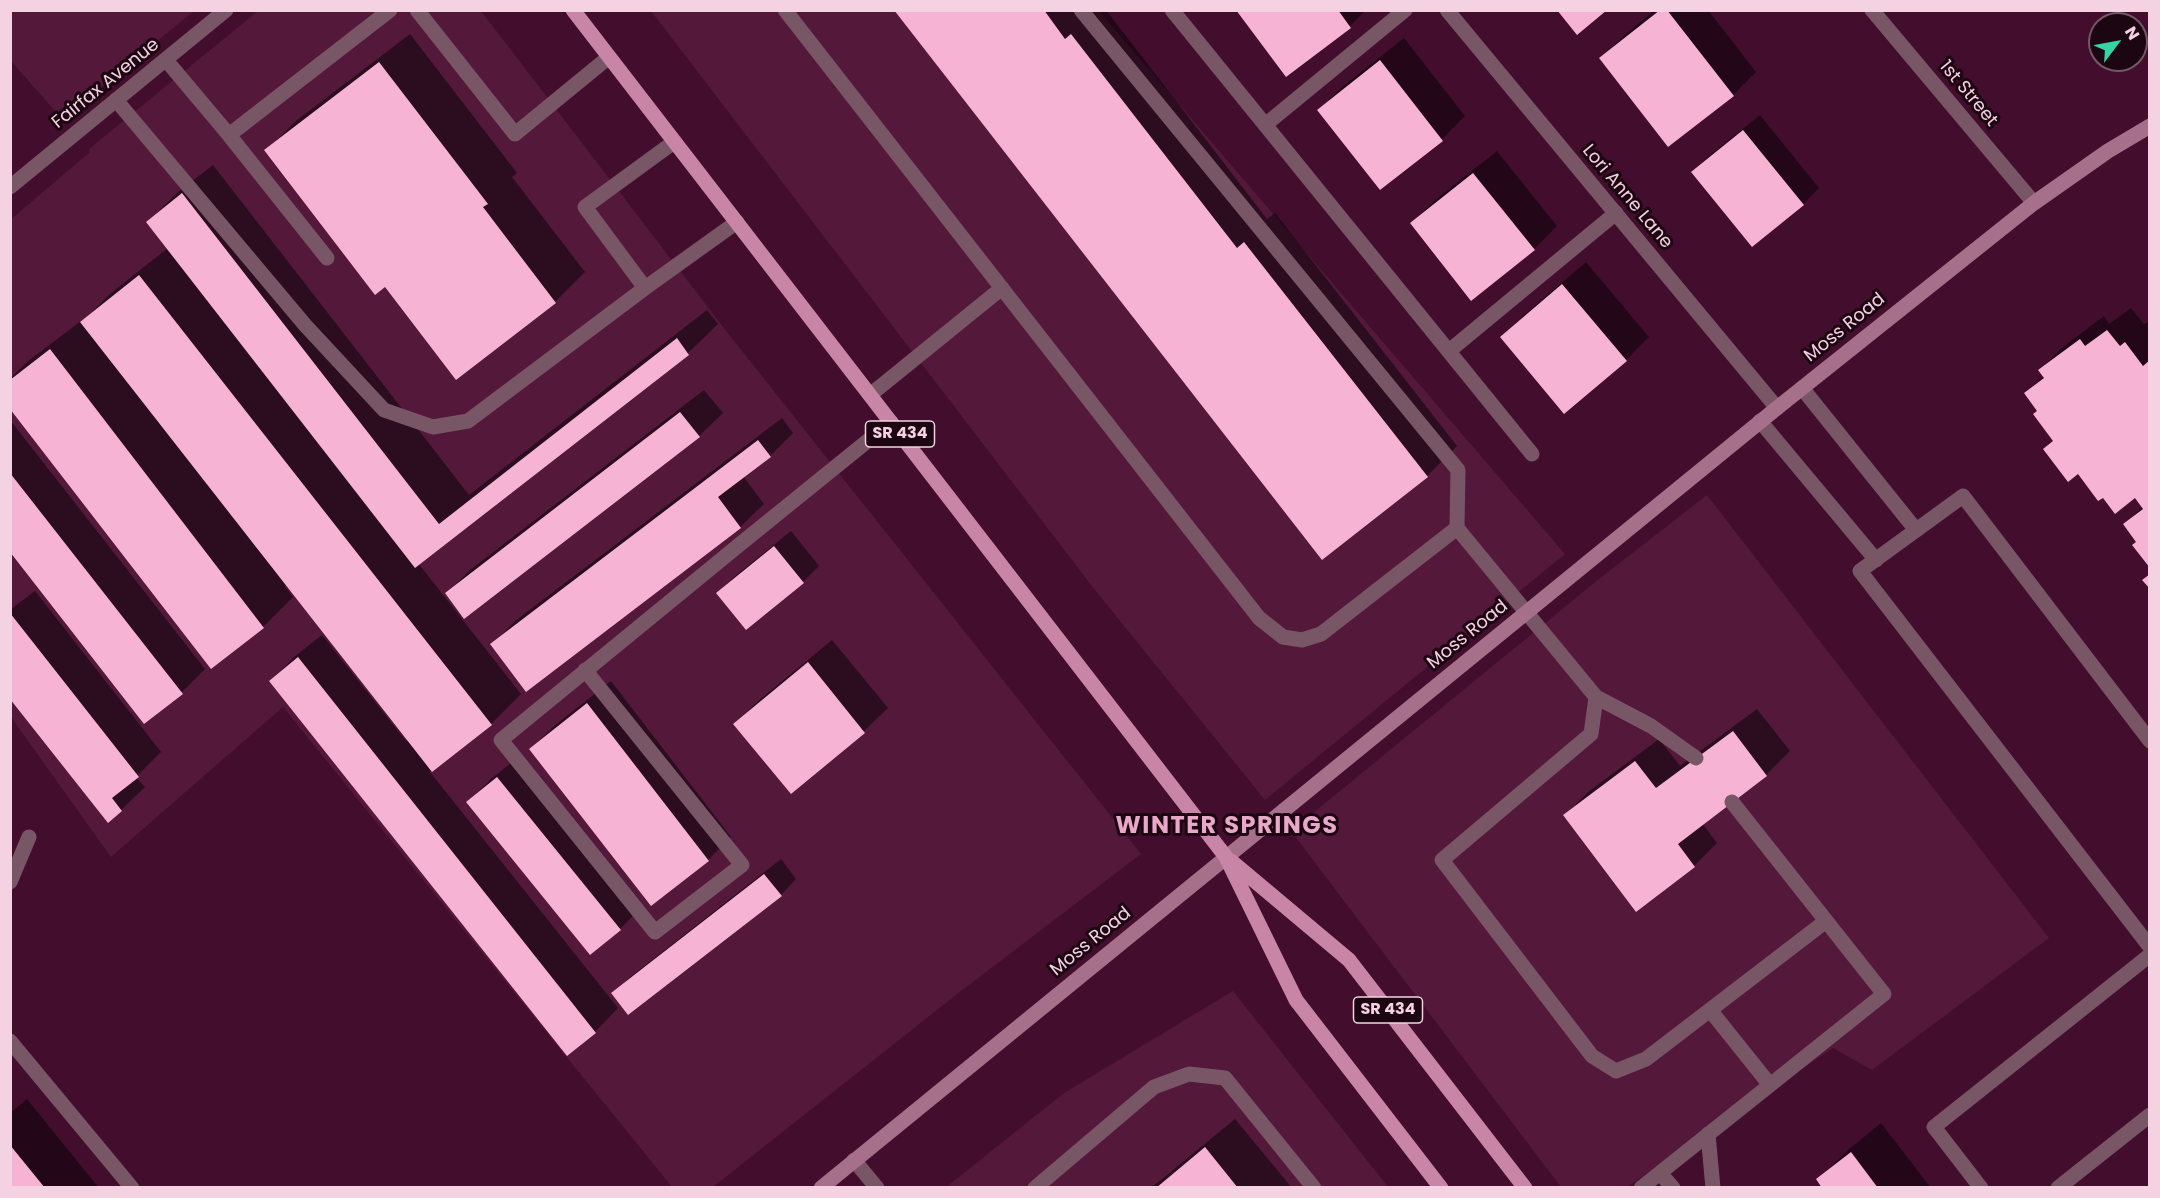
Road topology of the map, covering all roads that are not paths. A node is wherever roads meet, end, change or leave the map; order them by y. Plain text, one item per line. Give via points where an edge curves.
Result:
1 (390, 10) edge
2 (417, 10) edge
3 (573, 10) edge
4 (785, 10) edge
5 (1081, 10) edge
6 (1172, 10) edge
7 (1405, 10) edge
8 (1447, 10) edge
9 (1872, 10) edge
10 (217, 13) edge
11 (609, 57) junction
12 (166, 60) junction
13 (116, 100) junction
14 (1265, 125) junction
15 (2150, 126) edge
16 (229, 135) junction
17 (674, 142) junction
18 (10, 187) edge
19 (2034, 203) junction
20 (1616, 213) junction
21 (737, 222) junction
22 (327, 258) dead end
23 (645, 288) junction
24 (1002, 288) junction
25 (1449, 351) junction
26 (1802, 388) junction
27 (870, 395) junction
28 (1777, 408) junction
29 (891, 422) junction
30 (1760, 422) junction
31 (1532, 454) dead end
32 (1457, 528) junction
33 (1916, 530) junction
34 (1876, 560) junction
35 (1527, 612) junction
36 (585, 670) junction
37 (1596, 698) junction
38 (2150, 741) edge
39 (1696, 758) dead end
40 (1732, 802) dead end
41 (29, 837) dead end
42 (1226, 857) junction
43 (10, 882) edge
44 (1826, 921) junction
45 (2150, 947) edge
46 (2150, 955) edge
47 (1710, 1010) junction
48 (10, 1041) edge
49 (1770, 1085) junction
50 (2150, 1115) edge
51 (1708, 1134) junction
52 (854, 1160) junction
53 (1660, 1173) junction
54 (132, 1188) edge
55 (821, 1188) edge
56 (877, 1188) edge
57 (1035, 1188) edge
58 (1314, 1188) edge
59 (1441, 1188) edge
60 (1525, 1188) edge
61 (1641, 1188) edge
62 (1673, 1188) edge
63 (1713, 1188) edge
64 (1980, 1188) edge
65 (2058, 1188) edge

1 - 16 street
2 - 11 street via 515,134
3 - 11 main road, SR 434
4 - 24 street
5 - 32 street via 1458,470
6 - 14 street
7 - 14 street
8 - 20 street, Lori Anne Lane
9 - 19 street, 1st Street
10 - 12 street, Fairfax Avenue
11 - 17 main road, SR 434
12 - 13 street, Fairfax Avenue
12 - 16 street
13 - 18 street, Fairfax Avenue
13 - 23 street via 305,325 384,410 433,427 468,421
14 - 25 street
15 - 19 street, Moss Road
16 - 22 street
17 - 21 main road, SR 434
17 - 23 street via 585,207
19 - 26 street, Moss Road
20 - 25 street
20 - 28 street, Lori Anne Lane
21 - 23 street
21 - 27 main road, SR 434
24 - 27 street
24 - 32 street via 1259,618 1283,637 1302,640 1321,634
25 - 31 street
26 - 28 street, Moss Road
26 - 33 street
27 - 29 main road, SR 434
28 - 30 street, Moss Road
29 - 36 street
29 - 42 main road, SR 434
30 - 34 street
30 - 35 street, Moss Road
32 - 35 street
33 - 34 street
33 - 38 street via 1963,496
34 - 45 street via 1860,571
35 - 37 street
35 - 42 street, Moss Road
36 - 36 street via 501,740 655,932 742,865
37 - 39 street via 1651,726
37 - 47 street via 1591,734 1442,860 1592,1056 1616,1071 1646,1059
40 - 44 street
41 - 43 street
42 - 52 street, Moss Road
42 - 59 main road, SR 434 via 1296,1000
42 - 60 main road, SR 434 via 1349,960
44 - 47 street
44 - 49 street via 1884,994
46 - 64 street via 1934,1127
47 - 49 street
48 - 54 street
49 - 51 street
50 - 65 street
51 - 53 street
51 - 63 street
52 - 55 street, Moss Road
52 - 56 street
53 - 61 street
53 - 62 street
57 - 58 street via 1154,1087 1189,1074 1224,1078

